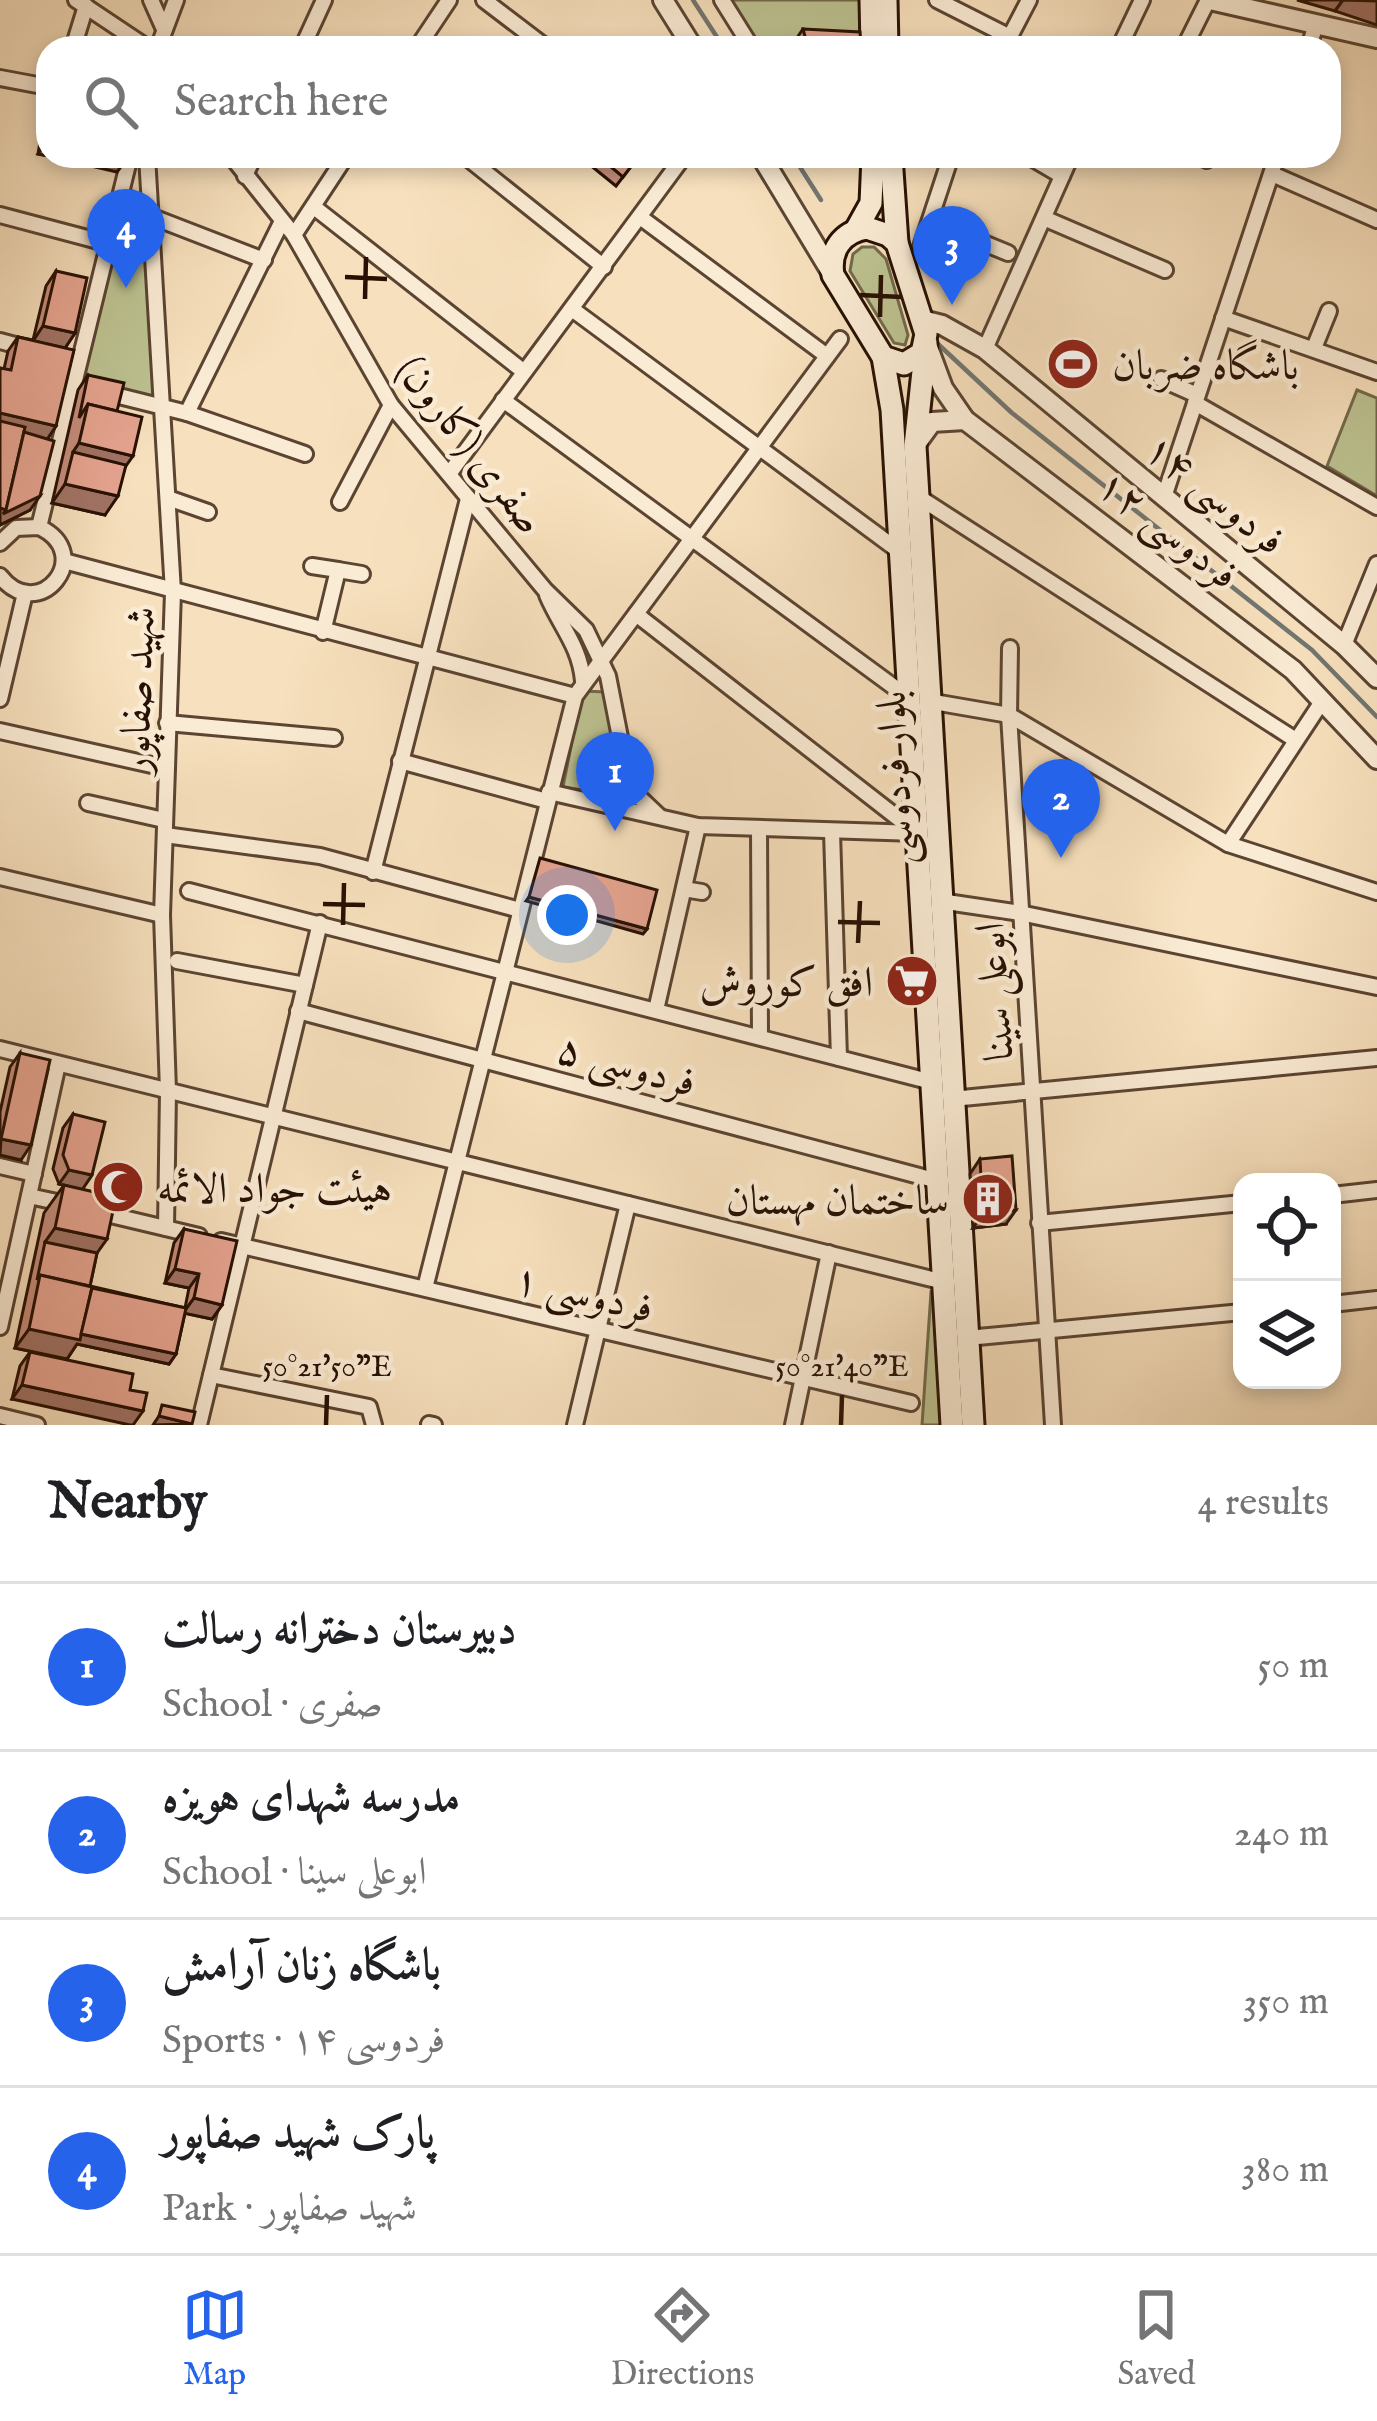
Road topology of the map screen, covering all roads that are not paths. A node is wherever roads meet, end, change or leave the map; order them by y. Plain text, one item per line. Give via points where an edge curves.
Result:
1 (151, 0) edge
2 (176, 0) edge
3 (324, 0) edge
4 (449, 0) edge
5 (484, 0) edge
6 (663, 0) edge
7 (722, 0) edge
8 (871, 0) edge
9 (886, 0) edge
10 (937, 0) edge
11 (1029, 0) edge
12 (1142, 0) edge
13 (1209, 0) edge
14 (81, 3) edge
15 (1316, 23) junction
16 (163, 27) junction
17 (76, 36) edge
18 (130, 36) edge
19 (161, 36) edge
20 (308, 36) edge
21 (425, 36) edge
22 (531, 36) edge
23 (686, 36) edge
24 (744, 36) edge
25 (872, 36) edge
26 (886, 36) edge
27 (997, 36) edge
28 (1010, 36) edge
29 (1125, 36) edge
30 (1190, 36) edge
31 (1312, 36) edge
32 (1377, 38) edge
33 (0, 79) edge
34 (36, 85) edge
35 (127, 168) edge
36 (148, 168) edge
37 (239, 168) edge
38 (249, 168) edge
39 (338, 168) edge
40 (480, 168) edge
41 (675, 168) edge
42 (769, 168) edge
43 (872, 168) edge
44 (892, 168) edge
45 (947, 168) edge
46 (1048, 168) edge
47 (1066, 168) edge
48 (1274, 168) edge
49 (1272, 174) junction
50 (245, 176) junction
51 (1062, 176) junction
52 (314, 207) junction
53 (0, 215) edge
54 (150, 216) junction
55 (640, 217) junction
56 (1046, 219) junction
57 (1377, 220) edge
58 (282, 221) junction
59 (930, 221) junction
60 (851, 232) junction
61 (294, 235) junction
62 (812, 236) junction
63 (897, 242) junction
64 (106, 243) junction
65 (921, 247) dead end
66 (1008, 253) dead end
67 (264, 260) junction
68 (604, 267) junction
69 (1166, 270) dead end
70 (833, 275) junction
71 (572, 309) junction
72 (1329, 311) dead end
73 (1222, 318) junction
74 (924, 331) junction
75 (840, 339) dead end
76 (0, 341) edge
77 (1314, 348) junction
78 (985, 349) junction
79 (39, 351) edge
80 (58, 356) edge
81 (827, 356) junction
82 (883, 357) junction
83 (78, 362) junction
84 (523, 371) junction
85 (1377, 372) edge
86 (1161, 379) dead end
87 (87, 388) edge
88 (1196, 399) junction
89 (503, 400) junction
90 (391, 405) junction
91 (160, 406) junction
92 (188, 413) junction
93 (965, 420) junction
94 (915, 446) junction
95 (38, 448) edge
96 (758, 450) junction
97 (56, 452) junction
98 (305, 454) dead end
99 (449, 474) junction
100 (917, 496) junction
101 (1164, 496) junction
102 (168, 498) junction
103 (468, 499) junction
104 (340, 502) dead end
105 (1377, 508) edge
106 (208, 512) dead end
107 (39, 527) junction
108 (692, 538) junction
109 (0, 543) edge
110 (898, 551) junction
111 (64, 561) junction
112 (1377, 564) edge
113 (312, 566) dead end
114 (338, 570) junction
115 (362, 574) dead end
116 (0, 576) edge
117 (545, 590) junction
118 (173, 592) junction
119 (25, 593) junction
120 (636, 614) junction
121 (0, 622) edge
122 (17, 627) junction
123 (323, 632) junction
124 (1344, 645) junction
125 (1010, 648) dead end
126 (424, 659) junction
127 (602, 659) junction
128 (1377, 678) edge
129 (583, 681) junction
130 (574, 696) junction
131 (0, 699) edge
132 (918, 699) junction
133 (1323, 700) junction
134 (1009, 715) junction
135 (167, 723) junction
136 (0, 731) edge
137 (334, 738) dead end
138 (1294, 739) junction
139 (1377, 759) edge
140 (400, 761) junction
141 (165, 768) junction
142 (636, 790) junction
143 (548, 797) junction
144 (88, 803) dead end
145 (620, 807) junction
146 (659, 816) junction
147 (698, 826) junction
148 (164, 827) junction
149 (758, 830) junction
150 (832, 832) junction
151 (917, 833) junction
152 (1228, 844) junction
153 (374, 872) junction
154 (0, 877) edge
155 (684, 889) junction
156 (189, 891) dead end
157 (702, 892) dead end
158 (1377, 892) edge
159 (940, 901) junction
160 (520, 910) junction
161 (1020, 913) junction
162 (162, 915) junction
163 (320, 923) junction
164 (177, 961) dead end
165 (505, 971) junction
166 (304, 985) junction
167 (1377, 987) edge
168 (656, 1010) junction
169 (298, 1011) junction
170 (760, 1037) junction
171 (0, 1049) edge
172 (839, 1058) junction
173 (1377, 1058) edge
174 (482, 1060) junction
175 (58, 1064) junction
176 (932, 1082) junction
177 (168, 1090) junction
178 (1032, 1091) junction
179 (952, 1099) junction
180 (273, 1117) junction
181 (457, 1162) junction
182 (0, 1166) edge
183 (34, 1174) junction
184 (938, 1181) junction
185 (1377, 1190) edge
186 (1341, 1194) edge
187 (29, 1196) junction
188 (628, 1204) junction
189 (1233, 1204) edge
190 (1039, 1222) junction
191 (166, 1228) junction
192 (242, 1246) junction
193 (829, 1253) junction
194 (944, 1282) junction
195 (425, 1288) junction
196 (4, 1289) edge
197 (1377, 1299) edge
198 (1341, 1303) edge
199 (1233, 1313) edge
200 (0, 1327) edge
201 (600, 1330) junction
202 (1044, 1331) junction
203 (967, 1338) junction
204 (211, 1375) junction
205 (804, 1378) junction
206 (911, 1403) dead end
207 (0, 1416) edge
208 (37, 1425) edge
209 (199, 1425) edge
210 (374, 1425) edge
211 (575, 1425) edge
212 (793, 1425) edge
213 (952, 1425) edge
214 (973, 1425) edge
215 (1053, 1425) edge

1 - 16 street
2 - 16 street
3 - 20 street
4 - 21 street
5 - 22 street
6 - 23 street
7 - 24 street
8 - 25 main road
9 - 26 main road
10 - 27 street
11 - 28 street
12 - 29 street
13 - 15 street
13 - 30 street
14 - 17 street
14 - 18 street
15 - 31 street
15 - 32 street
16 - 19 street
33 - 34 street
35 - 64 street
36 - 54 street, شهید صفاپور
37 - 50 street, صفری (کارون)
38 - 50 street
39 - 52 street
40 - 68 street
41 - 55 street
42 - 62 street
43 - 60 main road via 871,203
44 - 63 main road
45 - 59 street
46 - 51 street
47 - 51 street
48 - 49 street
49 - 57 street
49 - 73 street
50 - 58 street, صفری (کارون)
51 - 56 street
52 - 61 street
52 - 84 street
53 - 64 street
54 - 67 street
54 - 91 street, شهید صفاپور
55 - 68 street
55 - 81 street
56 - 69 street
56 - 78 street
58 - 61 street, صفری (کارون)
58 - 67 street
59 - 65 street
59 - 66 street
60 - 62 street
60 - 63 main road via 878,230
60 - 70 main road via 833,253
61 - 90 street, صفری (کارون)
62 - 70 street
63 - 74 main road
64 - 83 street
67 - 92 street
68 - 71 street
70 - 82 main road
71 - 84 street
71 - 96 street
72 - 77 street
73 - 77 street
73 - 88 street
74 - 78 street, فردوسی ۱۴ via 942,325
74 - 82 main road via 914,361
74 - 93 street via 943,388
74 - 94 main road, بلوار فردوسی
75 - 81 street
76 - 79 street
77 - 85 street
78 - 101 street, فردوسی ۱۴
80 - 83 street
81 - 96 street
82 - 110 main road, بلوار فردوسی
83 - 97 street
84 - 89 street
86 - 88 street
87 - 91 street
88 - 101 street
88 - 105 street
89 - 99 street
89 - 108 street
90 - 99 street, صفری (کارون)
90 - 104 street
91 - 92 street
91 - 102 street, شهید صفاپور
92 - 98 street
93 - 94 street via 932,422
93 - 133 street, فردوسی ۱۲
94 - 100 main road, بلوار فردوسی
95 - 97 street
96 - 108 street
96 - 110 street
97 - 107 street
99 - 103 street, صفری (کارون)
100 - 132 main road, بلوار فردوسی
100 - 138 street
101 - 124 street, فردوسی ۱۴
102 - 106 street
102 - 118 street, شهید صفاپور
103 - 117 street, صفری (کارون)
103 - 126 street
107 - 109 street via 16,528
107 - 111 street via 59,542
108 - 120 street
108 - 132 street
110 - 132 main road, بلوار فردوسی
111 - 118 street
111 - 119 street via 54,584
112 - 124 street
113 - 114 street
114 - 115 street
114 - 123 street
116 - 119 street
117 - 127 street via 578,620
117 - 129 street via 576,646
118 - 123 street
118 - 135 street, شهید صفاپور
119 - 122 street
120 - 127 street
120 - 151 street
121 - 122 street
122 - 131 street
123 - 126 street
124 - 128 street, فردوسی ۱۴
125 - 134 street, ابوعلی سینا
126 - 130 street
126 - 140 street
127 - 129 street
127 - 142 street
129 - 130 street
130 - 143 street
132 - 134 street
132 - 151 main road, بلوار فردوسی
132 - 159 main road, بلوار فردوسی
133 - 138 street
133 - 139 street, فردوسی ۱۲
134 - 152 street
134 - 161 street, ابوعلی سینا
135 - 137 street
135 - 141 street, شهید صفاپور
136 - 141 street
138 - 152 street
140 - 143 street
140 - 153 street
141 - 148 street, شهید صفاپور
142 - 145 street
142 - 146 street
143 - 145 street
143 - 160 street
144 - 148 street
145 - 146 street
146 - 147 street
147 - 149 street
147 - 155 street
148 - 153 street
148 - 162 street, شهید صفاپور
149 - 150 street
149 - 170 street
150 - 151 street
150 - 172 street
151 - 176 main road, بلوار فردوسی
152 - 158 street
153 - 160 street
154 - 162 street
155 - 157 street
155 - 168 street
156 - 163 street
159 - 161 street
159 - 179 main road, بلوار فردوسی
160 - 165 street
161 - 167 street
161 - 178 street, ابوعلی سینا
162 - 177 street, شهید صفاپور
163 - 165 street
163 - 166 street
164 - 166 street
165 - 168 street
165 - 174 street
166 - 169 street
168 - 170 street
169 - 174 street, فردوسی ۵
169 - 180 street
170 - 172 street
171 - 175 street
172 - 176 street
173 - 178 street
174 - 181 street
174 - 184 street, فردوسی ۵
175 - 177 street
175 - 183 street
176 - 184 main road, بلوار فردوسی
177 - 180 street
177 - 191 street, شهید صفاپور
178 - 179 street
178 - 190 street, ابوعلی سینا
179 - 203 main road, بلوار فردوسی
180 - 181 street
180 - 192 street
181 - 188 street
181 - 195 street
182 - 183 street
183 - 187 street
184 - 194 main road, بلوار فردوسی
185 - 186 street
187 - 191 street, فردوسی ۱
187 - 196 street
188 - 193 street
188 - 201 street
189 - 190 street
190 - 202 street, ابوعلی سینا
191 - 192 street, فردوسی ۱
192 - 195 street, فردوسی ۱
192 - 204 street
193 - 194 street
193 - 205 street
194 - 213 main road, بلوار فردوسی
195 - 201 street, فردوسی ۱
196 - 200 street
197 - 198 street
199 - 202 street
201 - 205 street, فردوسی ۱
201 - 211 street
202 - 203 street
202 - 215 street, ابوعلی سینا
203 - 214 main road, بلوار فردوسی
204 - 209 street
204 - 210 street via 369,1407
205 - 206 street, فردوسی ۱
205 - 212 street
207 - 208 street

